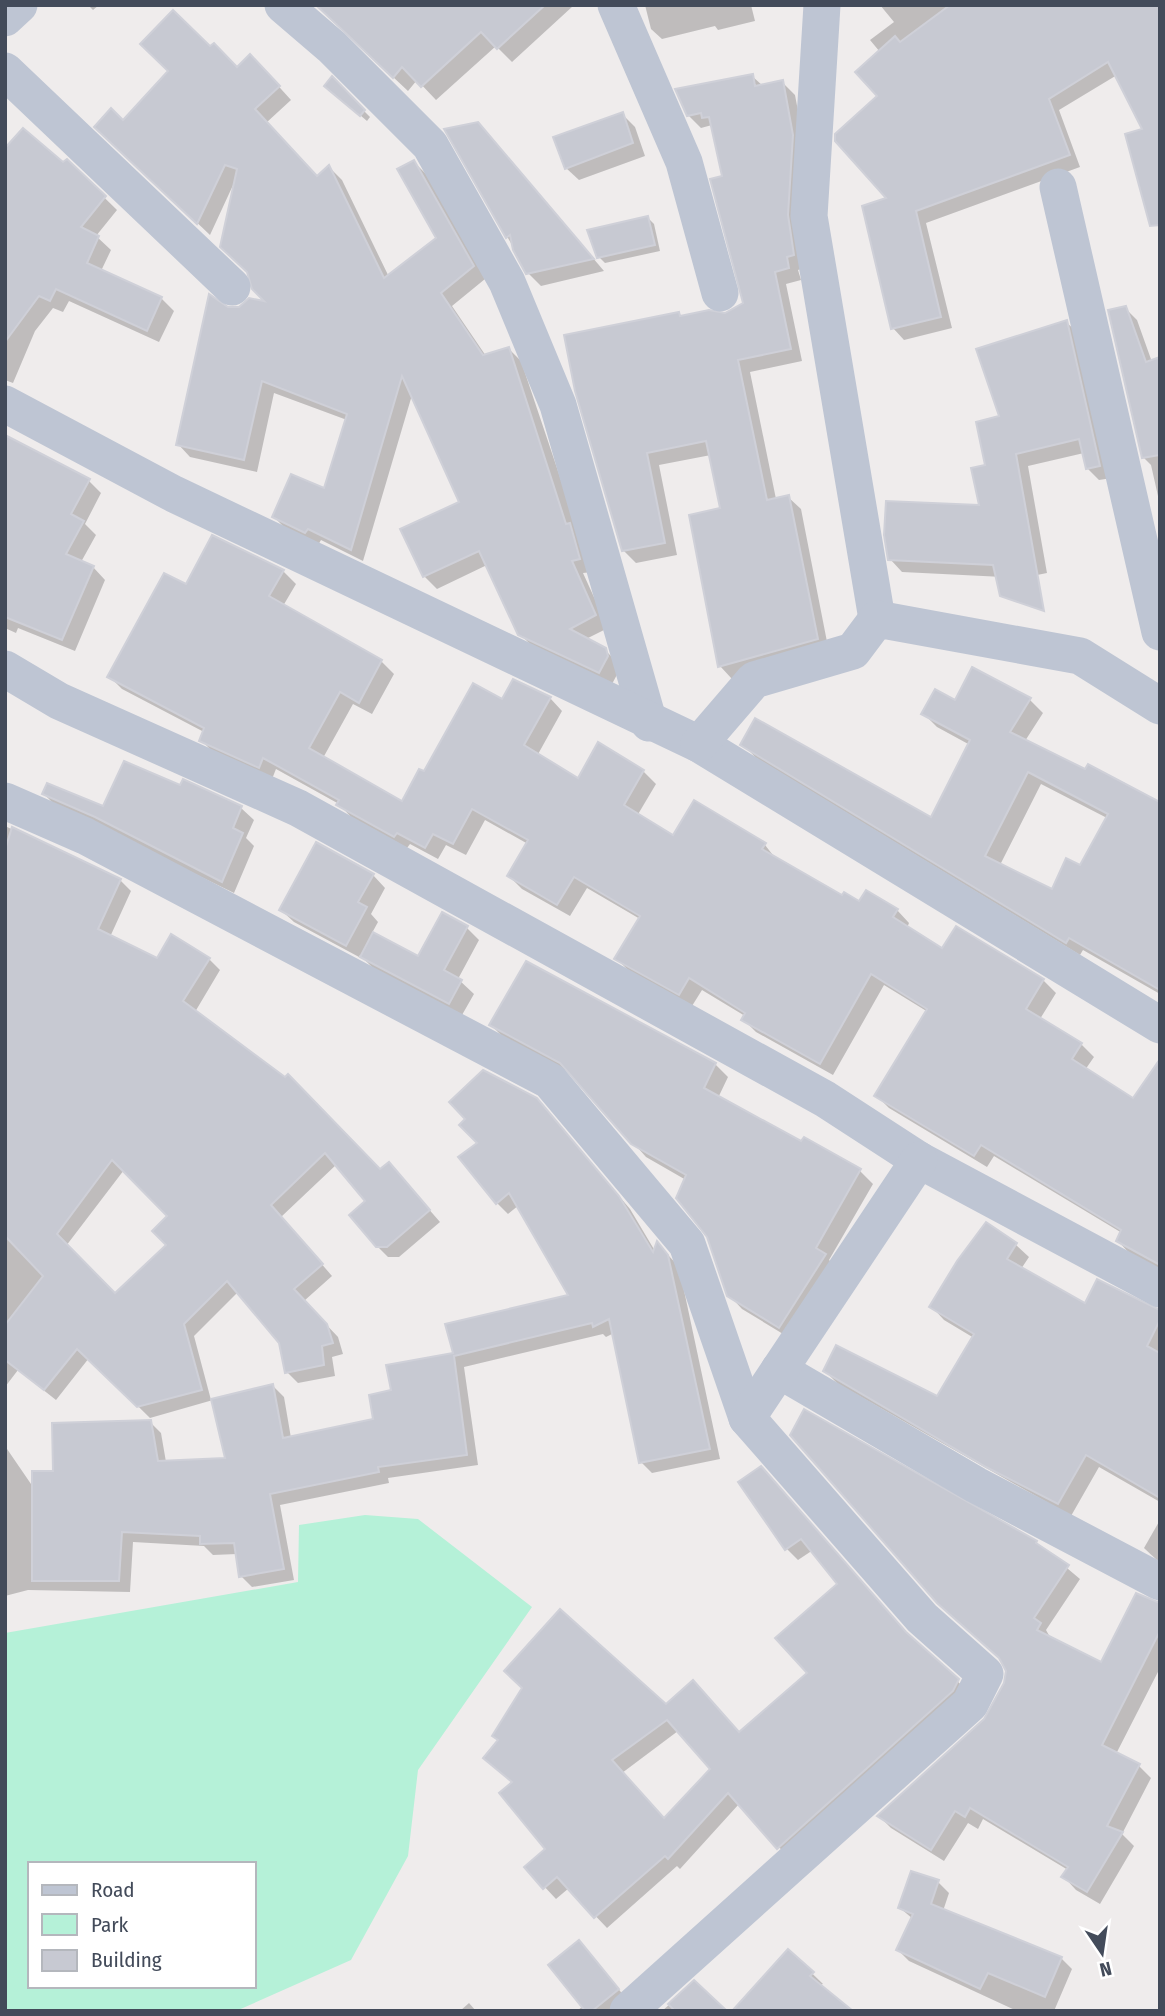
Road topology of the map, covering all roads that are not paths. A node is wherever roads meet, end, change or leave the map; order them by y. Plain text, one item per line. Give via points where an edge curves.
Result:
1 (19, 5) edge
2 (283, 5) edge
3 (616, 5) edge
4 (821, 5) edge
5 (5, 18) edge
6 (5, 71) edge
7 (1058, 187) dead end
8 (232, 287) dead end
9 (720, 293) dead end
10 (5, 404) edge
11 (877, 619) junction
12 (1160, 632) edge
13 (5, 669) edge
14 (1160, 706) edge
15 (649, 723) junction
16 (699, 744) junction
17 (5, 801) edge
18 (1160, 1025) edge
19 (919, 1160) junction
20 (1160, 1289) edge
21 (779, 1370) junction
22 (747, 1418) junction
23 (1160, 1583) edge
24 (628, 2011) edge

1 - 5 street
2 - 15 street via 430,145 507,282 558,405
3 - 9 street via 684,162
4 - 11 street via 809,216
6 - 8 street
7 - 12 street
10 - 15 street via 174,494
11 - 14 street via 1080,656
11 - 16 street via 853,651 754,680
13 - 19 street via 59,701 310,814 825,1099
15 - 16 street
16 - 18 street
17 - 22 street via 85,836 550,1081 687,1244
19 - 20 street
19 - 21 street
21 - 22 street
21 - 23 street via 976,1485
22 - 24 street via 922,1618 985,1674 970,1704

